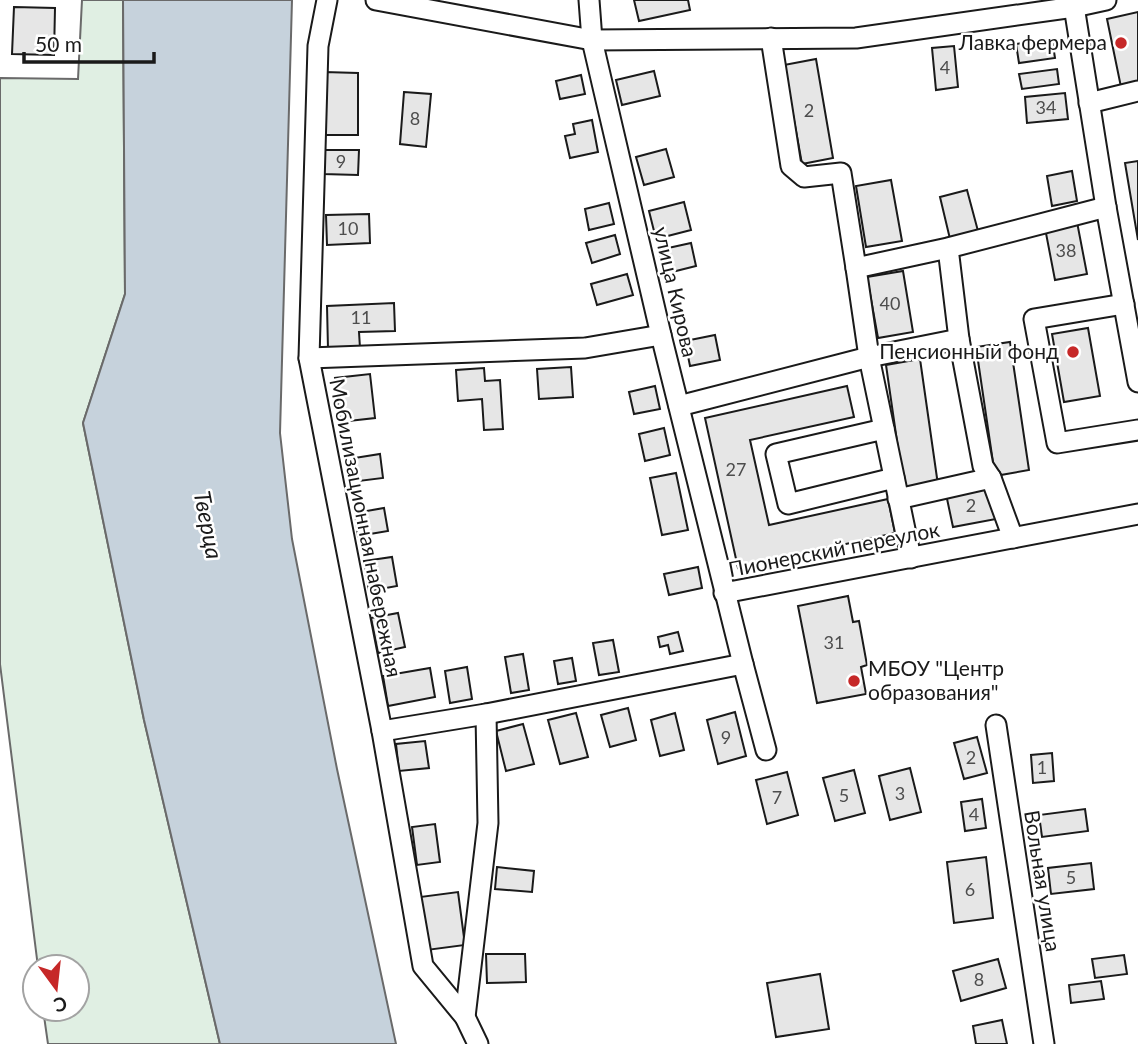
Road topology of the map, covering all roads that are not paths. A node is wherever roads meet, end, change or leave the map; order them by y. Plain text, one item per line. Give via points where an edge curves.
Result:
1 (327, 0) edge
2 (376, 0) edge
3 (589, 0) edge
4 (1106, 0) edge
5 (1073, 3) edge
6 (771, 38) junction
7 (592, 40) junction
8 (1138, 91) edge
9 (1089, 103) junction
10 (1106, 207) junction
11 (948, 248) junction
12 (856, 268) junction
13 (1124, 304) junction
14 (661, 335) junction
15 (959, 339) junction
16 (869, 357) junction
17 (309, 358) junction
18 (1138, 383) edge
19 (679, 406) junction
20 (884, 429) junction
21 (1138, 430) edge
22 (894, 478) junction
23 (991, 478) junction
24 (898, 499) junction
25 (1138, 514) edge
26 (1013, 538) junction
27 (911, 558) junction
28 (724, 593) junction
29 (743, 664) junction
30 (486, 714) junction
31 (996, 725) dead end
32 (382, 731) junction
33 (766, 750) dead end
34 (466, 1017) junction
35 (478, 1044) edge
36 (1044, 1044) edge

1 - 17 street, Мобилизационная набережная via 318,46
2 - 7 street
3 - 7 street, улица Кирова
4 - 5 street
5 - 6 street via 856,38
5 - 9 street
6 - 7 street
6 - 12 street via 791,166 804,177 841,173
7 - 14 street, улица Кирова
8 - 9 street
9 - 10 street
10 - 11 street
10 - 13 street
11 - 12 street
11 - 15 street
12 - 16 street
13 - 18 street
13 - 21 street via 1034,319 1057,443
14 - 17 street via 584,348
14 - 19 street, улица Кирова
15 - 16 street
15 - 23 street via 984,466
16 - 19 street
16 - 20 street
17 - 32 street, Мобилизационная набережная
19 - 28 street, улица Кирова
20 - 22 street
20 - 22 street via 776,454 788,504
22 - 24 street
23 - 24 street
23 - 26 street
24 - 27 street
25 - 26 street, Пионерский переулок
26 - 27 street, Пионерский переулок
27 - 28 street, Пионерский переулок
28 - 29 street, Пионерский переулок
29 - 30 street
29 - 33 street, Пионерский переулок
30 - 32 street
30 - 34 street via 488,823
31 - 36 street, Вольная улица
32 - 34 street, Мобилизационная набережная via 423,966
34 - 35 street, Мобилизационная набережная

